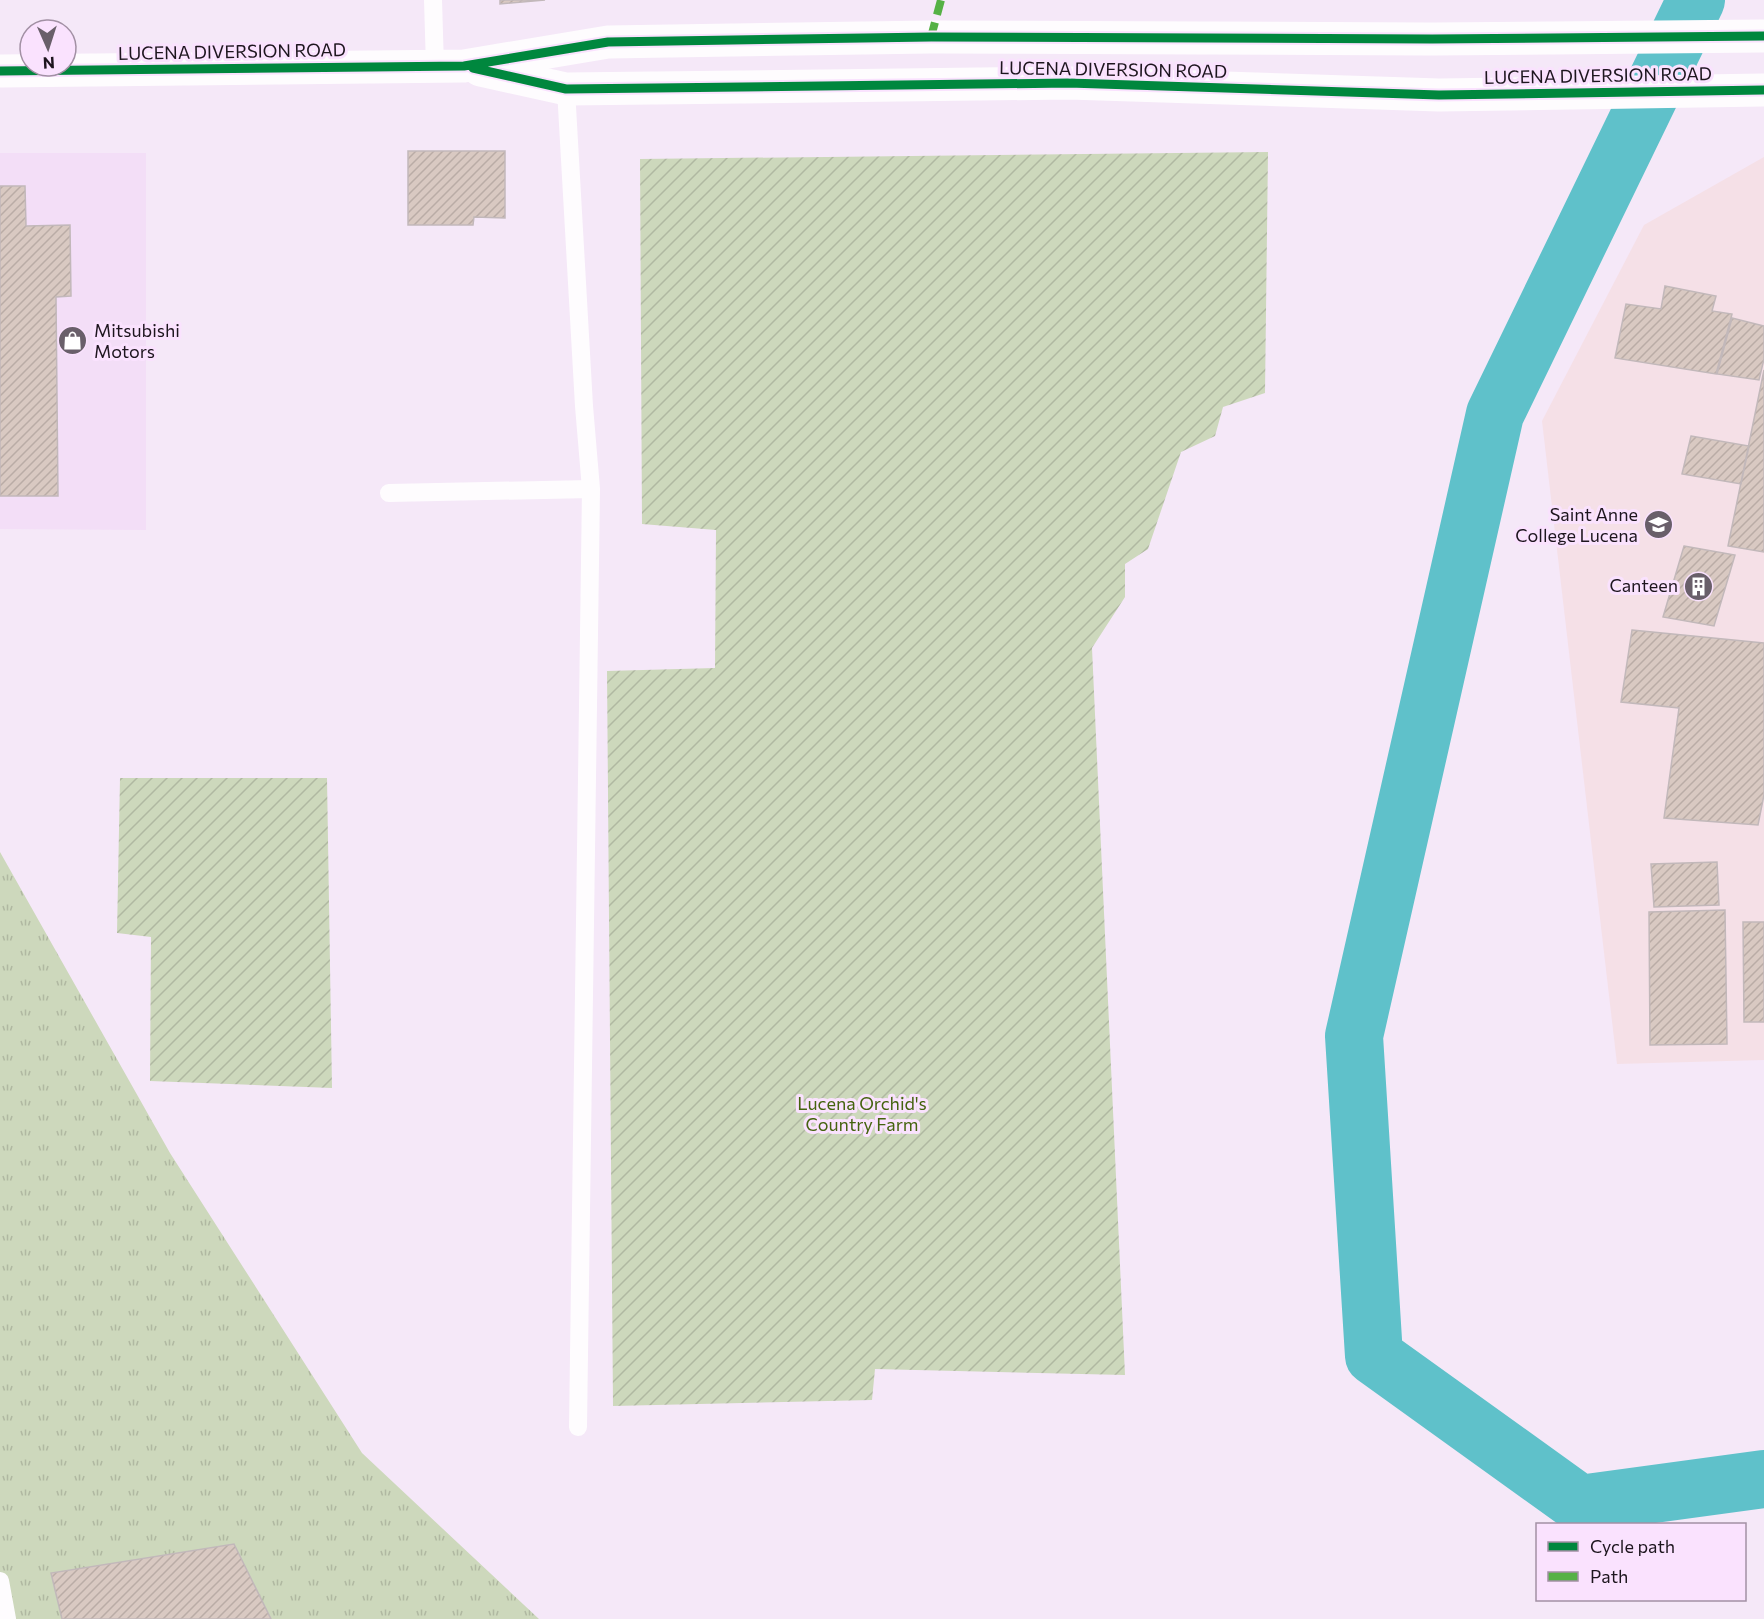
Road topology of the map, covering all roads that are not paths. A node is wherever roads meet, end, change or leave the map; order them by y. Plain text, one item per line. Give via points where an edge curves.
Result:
1 (433, 0) edge
2 (1764, 36) edge
3 (450, 66) junction
4 (0, 71) edge
5 (566, 89) junction
6 (1764, 90) edge
7 (591, 489) junction
8 (389, 494) dead end
9 (578, 1427) dead end
10 (0, 1581) edge
11 (7, 1619) edge

1 - 3 lane
2 - 3 highway, LUCENA DIVERSION ROAD via 932,37 608,42
3 - 4 highway, LUCENA DIVERSION ROAD
3 - 5 highway, LUCENA DIVERSION ROAD
5 - 6 highway, LUCENA DIVERSION ROAD via 1069,83 1439,95
5 - 7 lane
7 - 8 lane
7 - 9 lane
10 - 11 lane

